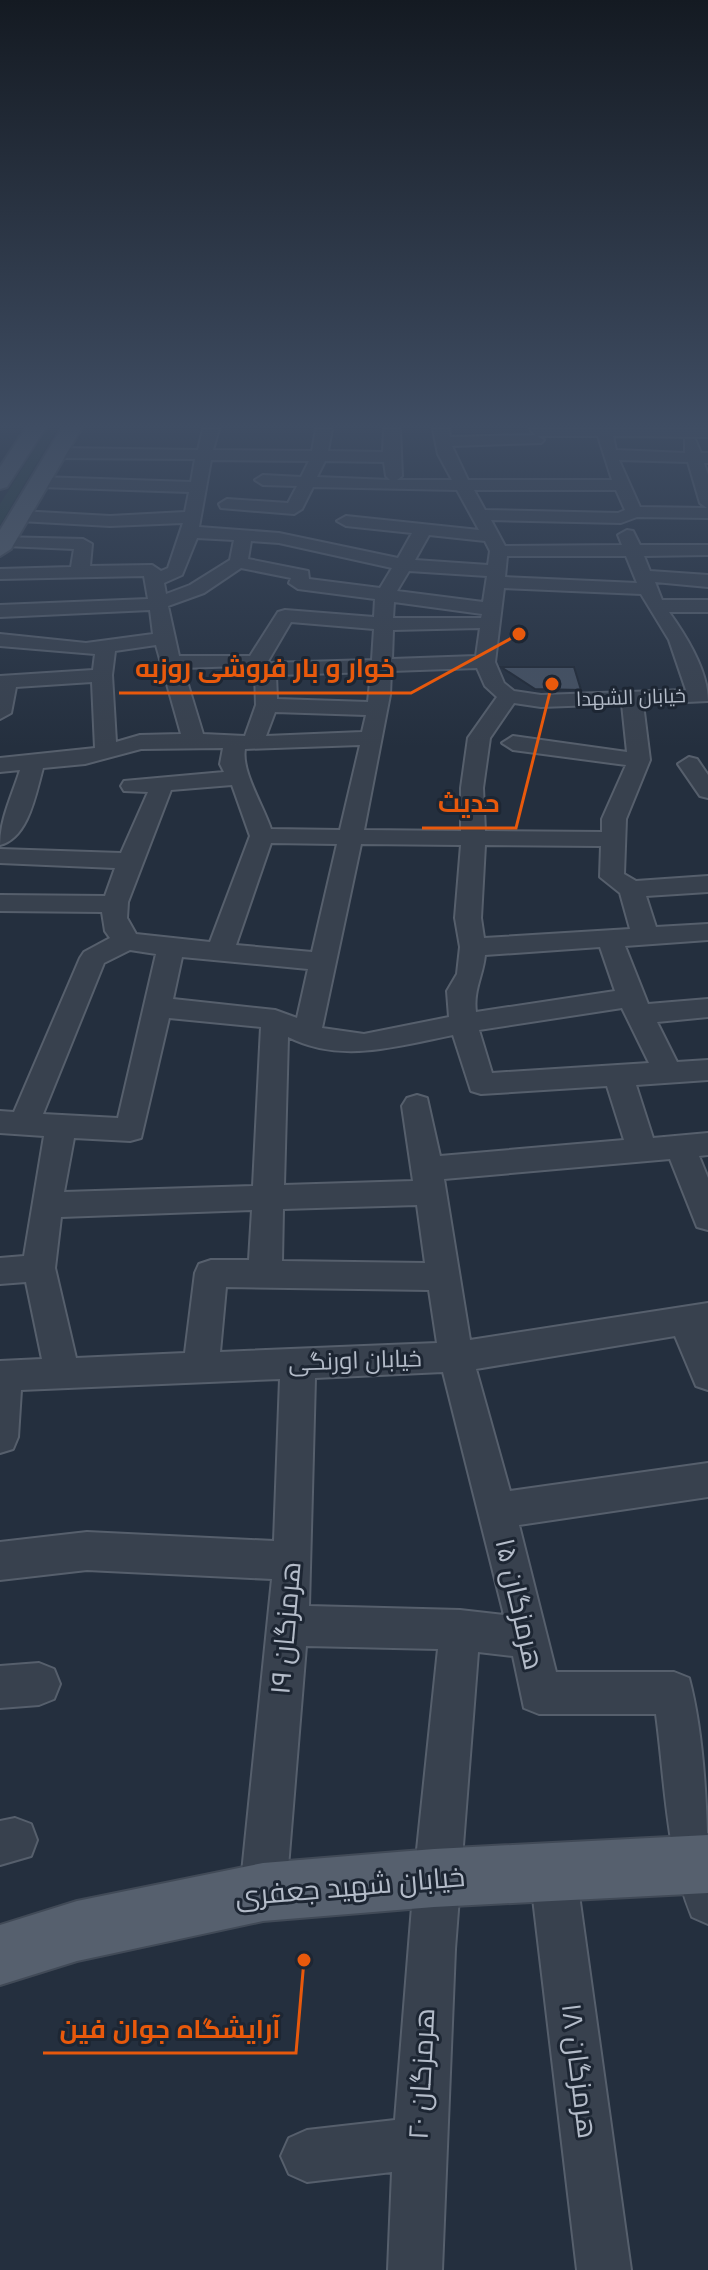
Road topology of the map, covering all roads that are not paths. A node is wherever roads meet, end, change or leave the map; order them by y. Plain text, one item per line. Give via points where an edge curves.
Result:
1 (189, 535) edge
2 (244, 535) joint
3 (420, 535) edge
4 (440, 535) edge
5 (491, 535) edge
6 (631, 535) edge
7 (496, 544) junction
8 (2, 545) edge
9 (708, 550) edge
10 (634, 553) junction
11 (238, 562) junction
12 (405, 565) junction
13 (80, 572) junction
14 (0, 574) edge
15 (153, 575) junction
16 (497, 576) junction
17 (708, 581) edge
18 (322, 586) junction
19 (648, 590) junction
20 (385, 596) junction
21 (156, 604) junction
22 (708, 606) edge
23 (0, 611) edge
24 (489, 616) junction
25 (301, 617) junction
26 (384, 624) junction
27 (90, 632) junction
28 (164, 638) junction
29 (0, 640) edge
30 (171, 662) junction
31 (485, 662) junction
32 (382, 666) junction
33 (260, 667) junction
34 (102, 675) junction
35 (4, 682) edge
36 (508, 696) junction
37 (704, 696) edge
38 (632, 698) junction
39 (267, 705) junction
40 (377, 709) junction
41 (0, 713) edge
42 (372, 738) junction
43 (194, 740) junction
44 (244, 742) junction
45 (513, 743) dead end
46 (106, 751) junction
47 (639, 760) junction
48 (33, 764) junction
49 (689, 764) dead end
50 (0, 765) edge
51 (239, 778) junction
52 (162, 784) junction
53 (132, 786) dead end
54 (708, 791) edge
55 (262, 836) junction
56 (0, 838) edge
57 (351, 838) junction
58 (473, 839) junction
59 (614, 839) junction
60 (0, 856) edge
61 (127, 861) junction
62 (708, 884) edge
63 (631, 889) junction
64 (0, 903) edge
65 (115, 904) junction
66 (708, 932) edge
67 (645, 934) junction
68 (609, 937) junction
69 (128, 940) junction
70 (171, 947) junction
71 (473, 947) junction
72 (221, 949) junction
73 (325, 962) junction
74 (636, 1006) junction
75 (156, 1007) junction
76 (708, 1008) edge
77 (275, 1019) junction
78 (463, 1023) junction
79 (307, 1035) junction
80 (708, 1070) edge
81 (667, 1071) junction
82 (618, 1074) junction
83 (417, 1106) dead end
84 (12, 1123) edge
85 (61, 1127) junction
86 (694, 1145) edge
87 (642, 1150) junction
88 (428, 1180) junction
89 (268, 1197) junction
90 (46, 1205) junction
91 (708, 1218) edge
92 (39, 1268) junction
93 (0, 1271) edge
94 (265, 1274) junction
95 (443, 1277) junction
96 (697, 1319) edge
97 (456, 1357) junction
98 (298, 1364) junction
99 (201, 1368) junction
100 (62, 1373) junction
101 (708, 1375) edge
102 (3, 1376) edge
103 (0, 1437) edge
104 (708, 1480) edge
105 (496, 1511) junction
106 (0, 1561) edge
107 (293, 1561) junction
108 (287, 1625) junction
109 (460, 1630) junction
110 (530, 1638) junction
111 (553, 1873) junction
112 (705, 1877) edge
113 (434, 1878) junction
114 (263, 1892) junction
115 (0, 1955) edge
116 (418, 2143) junction
117 (307, 2156) dead end
118 (415, 2270) edge
119 (604, 2270) edge

1 - 15 street via 176,571
2 - 11 street
2 - 12 street
3 - 12 street
4 - 7 street
5 - 7 street
6 - 10 street
7 - 10 street
7 - 16 street
8 - 13 street via 83,544
9 - 10 street
10 - 19 street
11 - 18 street via 302,575 298,583
11 - 21 street via 197,589
12 - 16 street
12 - 20 street
13 - 14 street
13 - 15 street
15 - 21 street
16 - 19 street
16 - 24 street
17 - 19 street
18 - 20 street
18 - 25 street
19 - 22 street
19 - 37 street via 679,640
20 - 24 street
20 - 26 street
21 - 27 street
21 - 28 street
23 - 27 street
24 - 26 street
24 - 31 street
25 - 26 street
25 - 33 street via 285,616
26 - 32 street
27 - 28 street
27 - 29 street
27 - 34 street
28 - 30 street
30 - 33 street via 242,660
30 - 43 street
31 - 32 street
31 - 36 street via 495,686
32 - 33 street
32 - 40 street
33 - 39 street
34 - 35 street
34 - 46 street
35 - 41 street
36 - 38 street, خیابان الشهدا via 541,701
36 - 58 street via 479,738 472,788
37 - 38 street, خیابان الشهدا
38 - 47 street
39 - 40 street
39 - 44 street
40 - 42 street
42 - 44 street
42 - 57 street
43 - 44 street
43 - 46 street via 140,742
44 - 51 street via 231,764
45 - 47 street
46 - 48 street
47 - 59 street via 614,819
48 - 50 street
48 - 56 street via 19,813
49 - 54 street
51 - 52 street
51 - 55 street
52 - 53 street
52 - 61 street
55 - 57 street
55 - 72 street
57 - 58 street
57 - 73 street
58 - 59 street
58 - 71 street via 468,918
59 - 63 street via 612,877
60 - 61 street
61 - 65 street
62 - 63 street
63 - 67 street
64 - 65 street
65 - 69 street via 118,931
66 - 67 street
67 - 68 street
68 - 71 street
68 - 74 street
69 - 70 street
69 - 84 street via 93,958
70 - 72 street
70 - 75 street
71 - 78 street via 470,974 460,991
72 - 73 street
73 - 79 street
74 - 76 street
74 - 78 street
74 - 81 street
75 - 77 street
75 - 85 street via 130,1130
77 - 79 street
77 - 89 street
78 - 79 street via 364,1044
78 - 82 street via 481,1084
80 - 81 street
81 - 82 street
82 - 87 street
83 - 88 street, هرمزگان ۱۵
84 - 85 street
85 - 90 street
86 - 87 street
86 - 91 street
87 - 88 street
88 - 89 street
88 - 95 street, هرمزگان ۱۵
89 - 90 street
89 - 94 street
90 - 92 street
92 - 93 street
92 - 100 street
94 - 95 street
94 - 99 street via 211,1273
95 - 97 street, هرمزگان ۱۵
96 - 97 street, خیابان اورنگی
96 - 101 street
97 - 98 street, خیابان اورنگی
97 - 105 street, هرمزگان ۱۵
98 - 99 street, خیابان اورنگی
98 - 107 street, هرمزگان ۱۹
99 - 100 street, خیابان اورنگی
100 - 102 street, خیابان اورنگی
102 - 103 street
104 - 105 street
105 - 110 street, هرمزگان ۱۵
106 - 107 street via 87,1551
107 - 108 street, هرمزگان ۱۹
108 - 109 street
108 - 114 street, هرمزگان ۱۹
109 - 110 street
109 - 113 street, هرمزگان ۲۰
110 - 112 street, هرمزگان ۱۵ via 539,1693 674,1693
111 - 112 main road, خیابان شهید جعفری
111 - 113 main road, خیابان شهید جعفری
111 - 119 street, هرمزگان ۱۸
113 - 114 main road, خیابان شهید جعفری
113 - 116 street, هرمزگان ۲۰
114 - 115 main road, خیابان شهید جعفری via 77,1931
116 - 117 street
116 - 118 street, هرمزگان ۲۰

